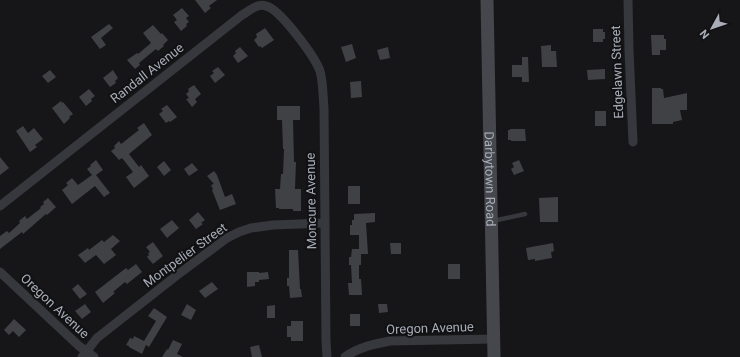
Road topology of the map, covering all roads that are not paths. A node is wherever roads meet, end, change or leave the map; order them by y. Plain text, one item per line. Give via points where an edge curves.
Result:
1 (487, 0) edge
2 (628, 0) edge
3 (307, 49) joint
4 (632, 142) dead end
5 (0, 206) edge
6 (525, 214) dead end
7 (491, 222) junction
8 (325, 223) junction
9 (0, 272) edge
10 (494, 339) junction
11 (84, 354) edge
12 (94, 357) edge
13 (327, 357) edge
14 (345, 357) edge
15 (494, 357) edge

1 - 7 main road, Darbytown Road
2 - 4 street, Edgelawn Street
3 - 5 street, Randall Avenue via 274,9 262,5 255,7
3 - 8 street, Moncure Avenue via 321,77 324,108
6 - 7 lane
7 - 10 main road, Darbytown Road
8 - 11 street, Montpelier Street via 251,228 227,238 98,338
8 - 13 street, Moncure Avenue
9 - 11 street, Oregon Avenue
10 - 14 street, Oregon Avenue via 390,341 367,346
10 - 15 main road, Darbytown Road
11 - 12 street, Oregon Avenue

